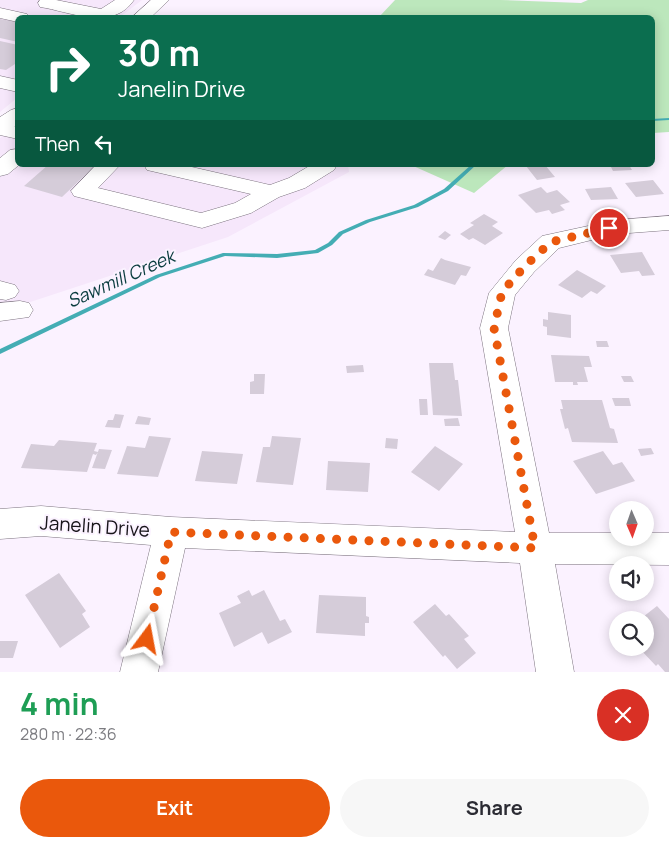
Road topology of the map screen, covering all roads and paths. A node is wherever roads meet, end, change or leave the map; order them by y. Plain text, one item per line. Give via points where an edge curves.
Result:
1 (161, 0) edge
2 (92, 1) edge
3 (46, 3) dead end
4 (121, 3) edge
5 (0, 13) edge
6 (140, 15) edge
7 (143, 15) edge
8 (15, 17) edge
9 (15, 157) edge
10 (107, 167) edge
11 (164, 167) edge
12 (323, 167) edge
13 (0, 170) edge
14 (271, 192) junction
15 (669, 223) edge
16 (0, 524) edge
17 (171, 532) junction
18 (535, 548) junction
19 (669, 549) edge
20 (140, 672) edge
21 (555, 672) edge

1 - 7 street
2 - 4 street
3 - 4 street via 104,15
4 - 6 street
5 - 8 street
9 - 13 street
10 - 14 street via 82,191 202,221 243,208
11 - 14 street
12 - 14 street via 297,183
15 - 18 street via 616,227 551,242 502,292 494,328
16 - 17 street, Janelin Drive via 41,521
17 - 18 street, Janelin Drive
17 - 20 street
18 - 19 street, Janelin Drive
18 - 21 street

